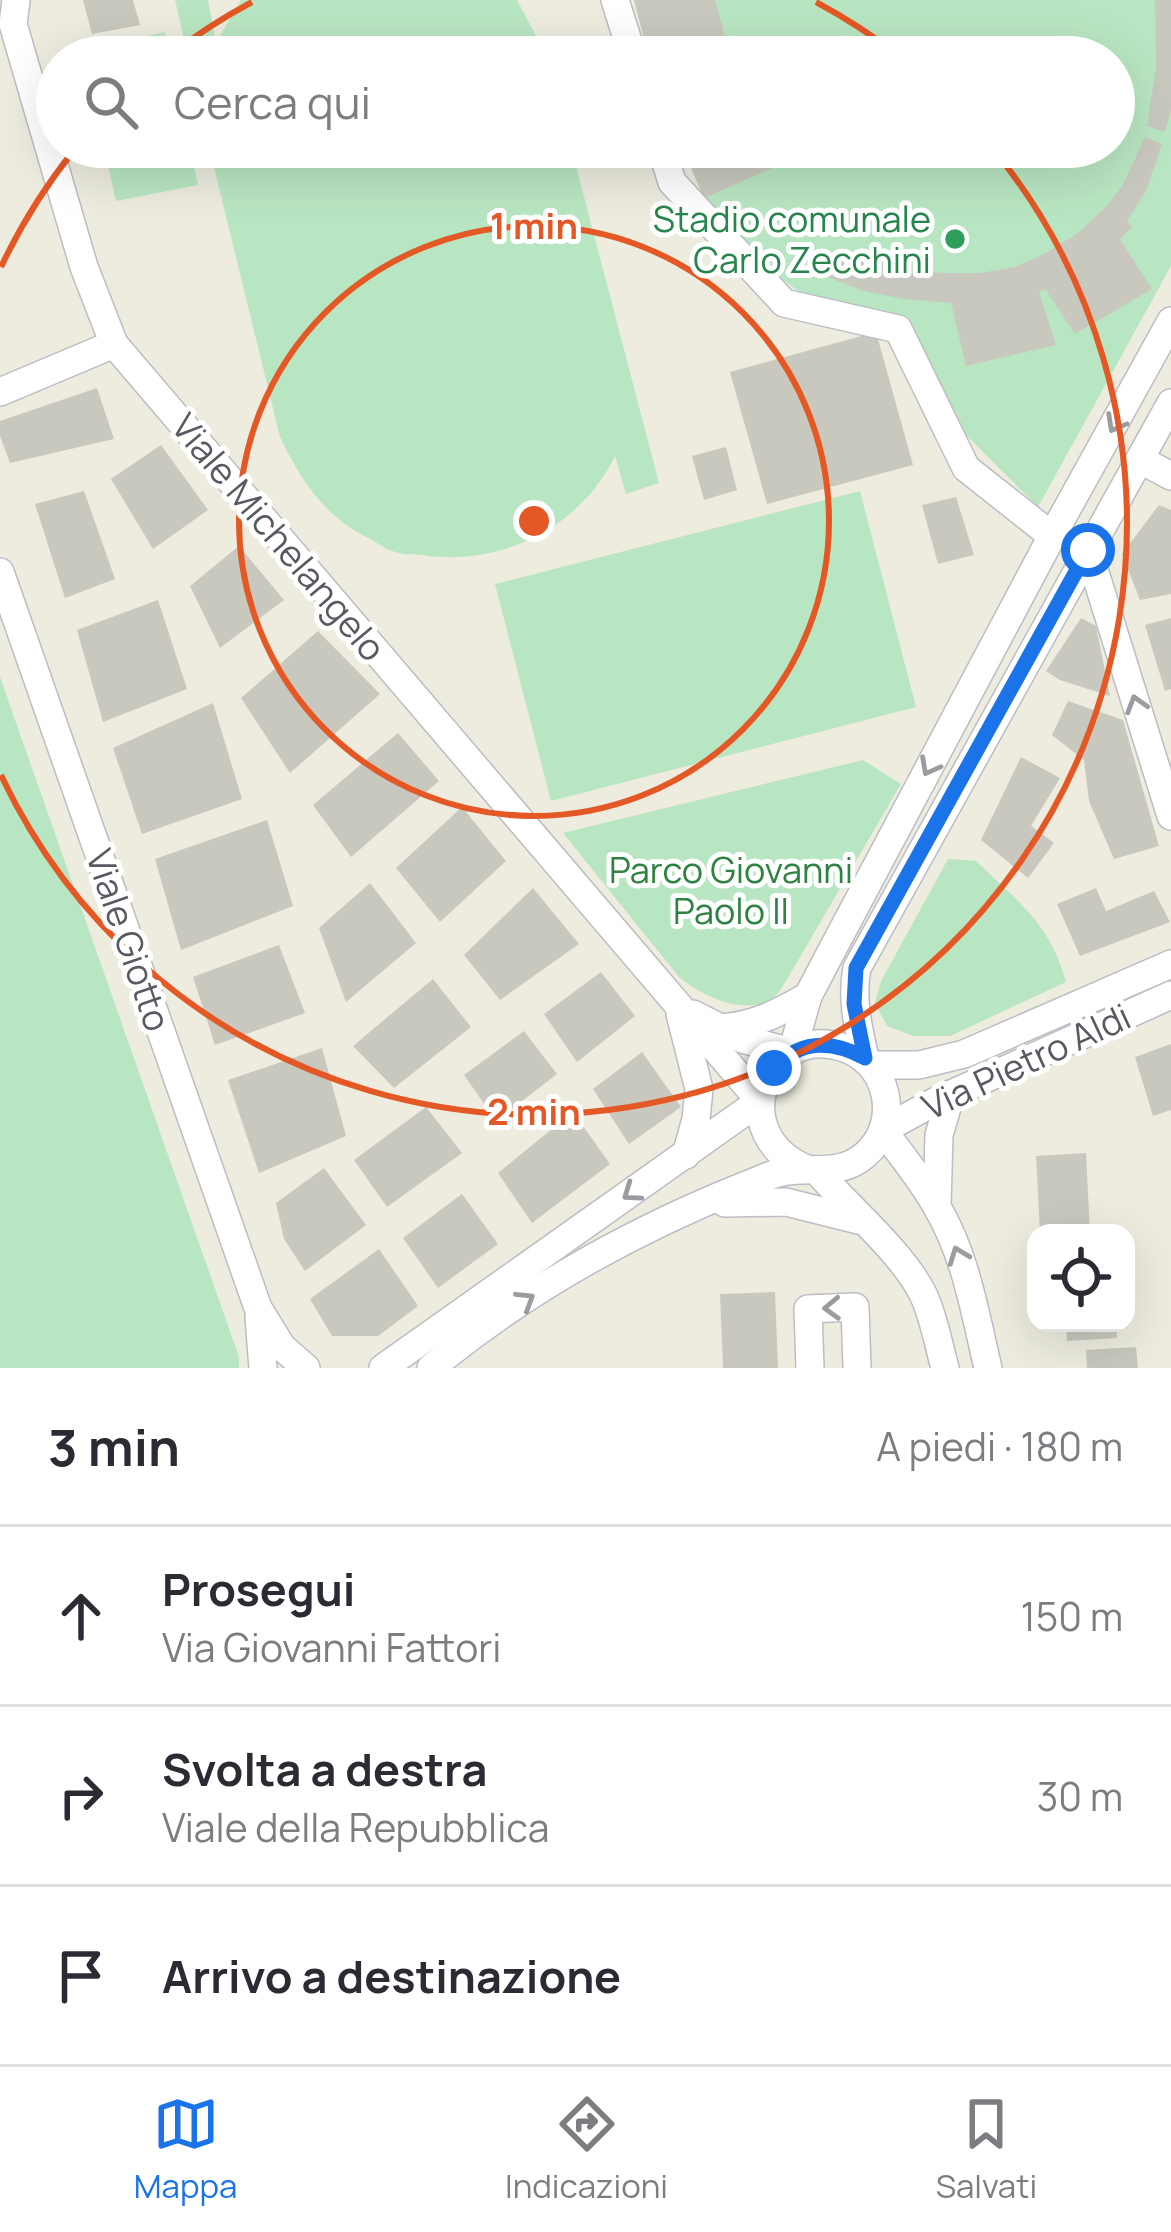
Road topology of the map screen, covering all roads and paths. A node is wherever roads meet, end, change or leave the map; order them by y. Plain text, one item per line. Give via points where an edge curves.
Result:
1 (615, 0) edge
2 (10, 19) edge
3 (626, 36) edge
4 (36, 106) edge
5 (54, 168) edge
6 (668, 168) edge
7 (1171, 321) edge
8 (113, 344) junction
9 (0, 392) edge
10 (1171, 404) edge
11 (1141, 460) junction
12 (1171, 476) edge
13 (1052, 536) junction
14 (1088, 550) junction
15 (0, 572) edge
16 (1171, 815) edge
17 (1171, 964) edge
18 (1171, 995) edge
19 (808, 996) junction
20 (677, 1004) junction
21 (717, 1028) junction
22 (792, 1052) junction
23 (868, 1062) junction
24 (952, 1094) junction
25 (760, 1101) junction
26 (883, 1130) junction
27 (686, 1155) junction
28 (811, 1169) junction
29 (697, 1206) junction
30 (937, 1206) junction
31 (862, 1221) junction
32 (258, 1308) junction
33 (263, 1368) edge
34 (306, 1368) edge
35 (382, 1368) edge
36 (430, 1368) edge
37 (810, 1368) edge
38 (857, 1368) edge
39 (945, 1368) edge
40 (988, 1368) edge

1 - 3 street
2 - 4 street, Viale Michelangelo
5 - 8 street, Viale Michelangelo
6 - 13 street via 784,303 898,329 966,467
7 -> 13 street
8 - 9 street
8 - 20 street, Viale Michelangelo
10 - 11 street
11 - 12 street
11 - 14 street
13 -> 19 street
16 -> 14 street
14 - 23 street via 856,968 854,1004
15 - 32 street, Viale Giotto
17 - 23 street, Via Pietro Aldi via 964,1054 919,1065
18 - 24 street, Via Pietro Aldi
19 - 21 street via 762,1021
19 - 22 street
20 - 21 street, Viale Michelangelo
20 - 25 street, Viale Michelangelo
20 - 27 street, Viale Michelangelo via 699,1089
21 - 22 street, Viale Michelangelo
22 - 23 street via 834,1045
22 - 25 street via 774,1068
23 - 26 street via 885,1089
24 - 26 street, Via Pietro Aldi
24 - 30 street via 939,1135
25 - 27 street
25 - 28 street via 771,1143
26 - 28 street via 849,1166
26 - 30 street
27 -> 35 street
28 - 29 street via 778,1173
28 - 31 street
29 - 31 street via 786,1202
36 -> 29 street via 566,1274
40 -> 30 street via 969,1285
31 - 39 street via 922,1292
32 - 33 street, Viale Giotto
32 - 34 street, Viale Giotto
38 -> 37 street via 855,1307 808,1309

